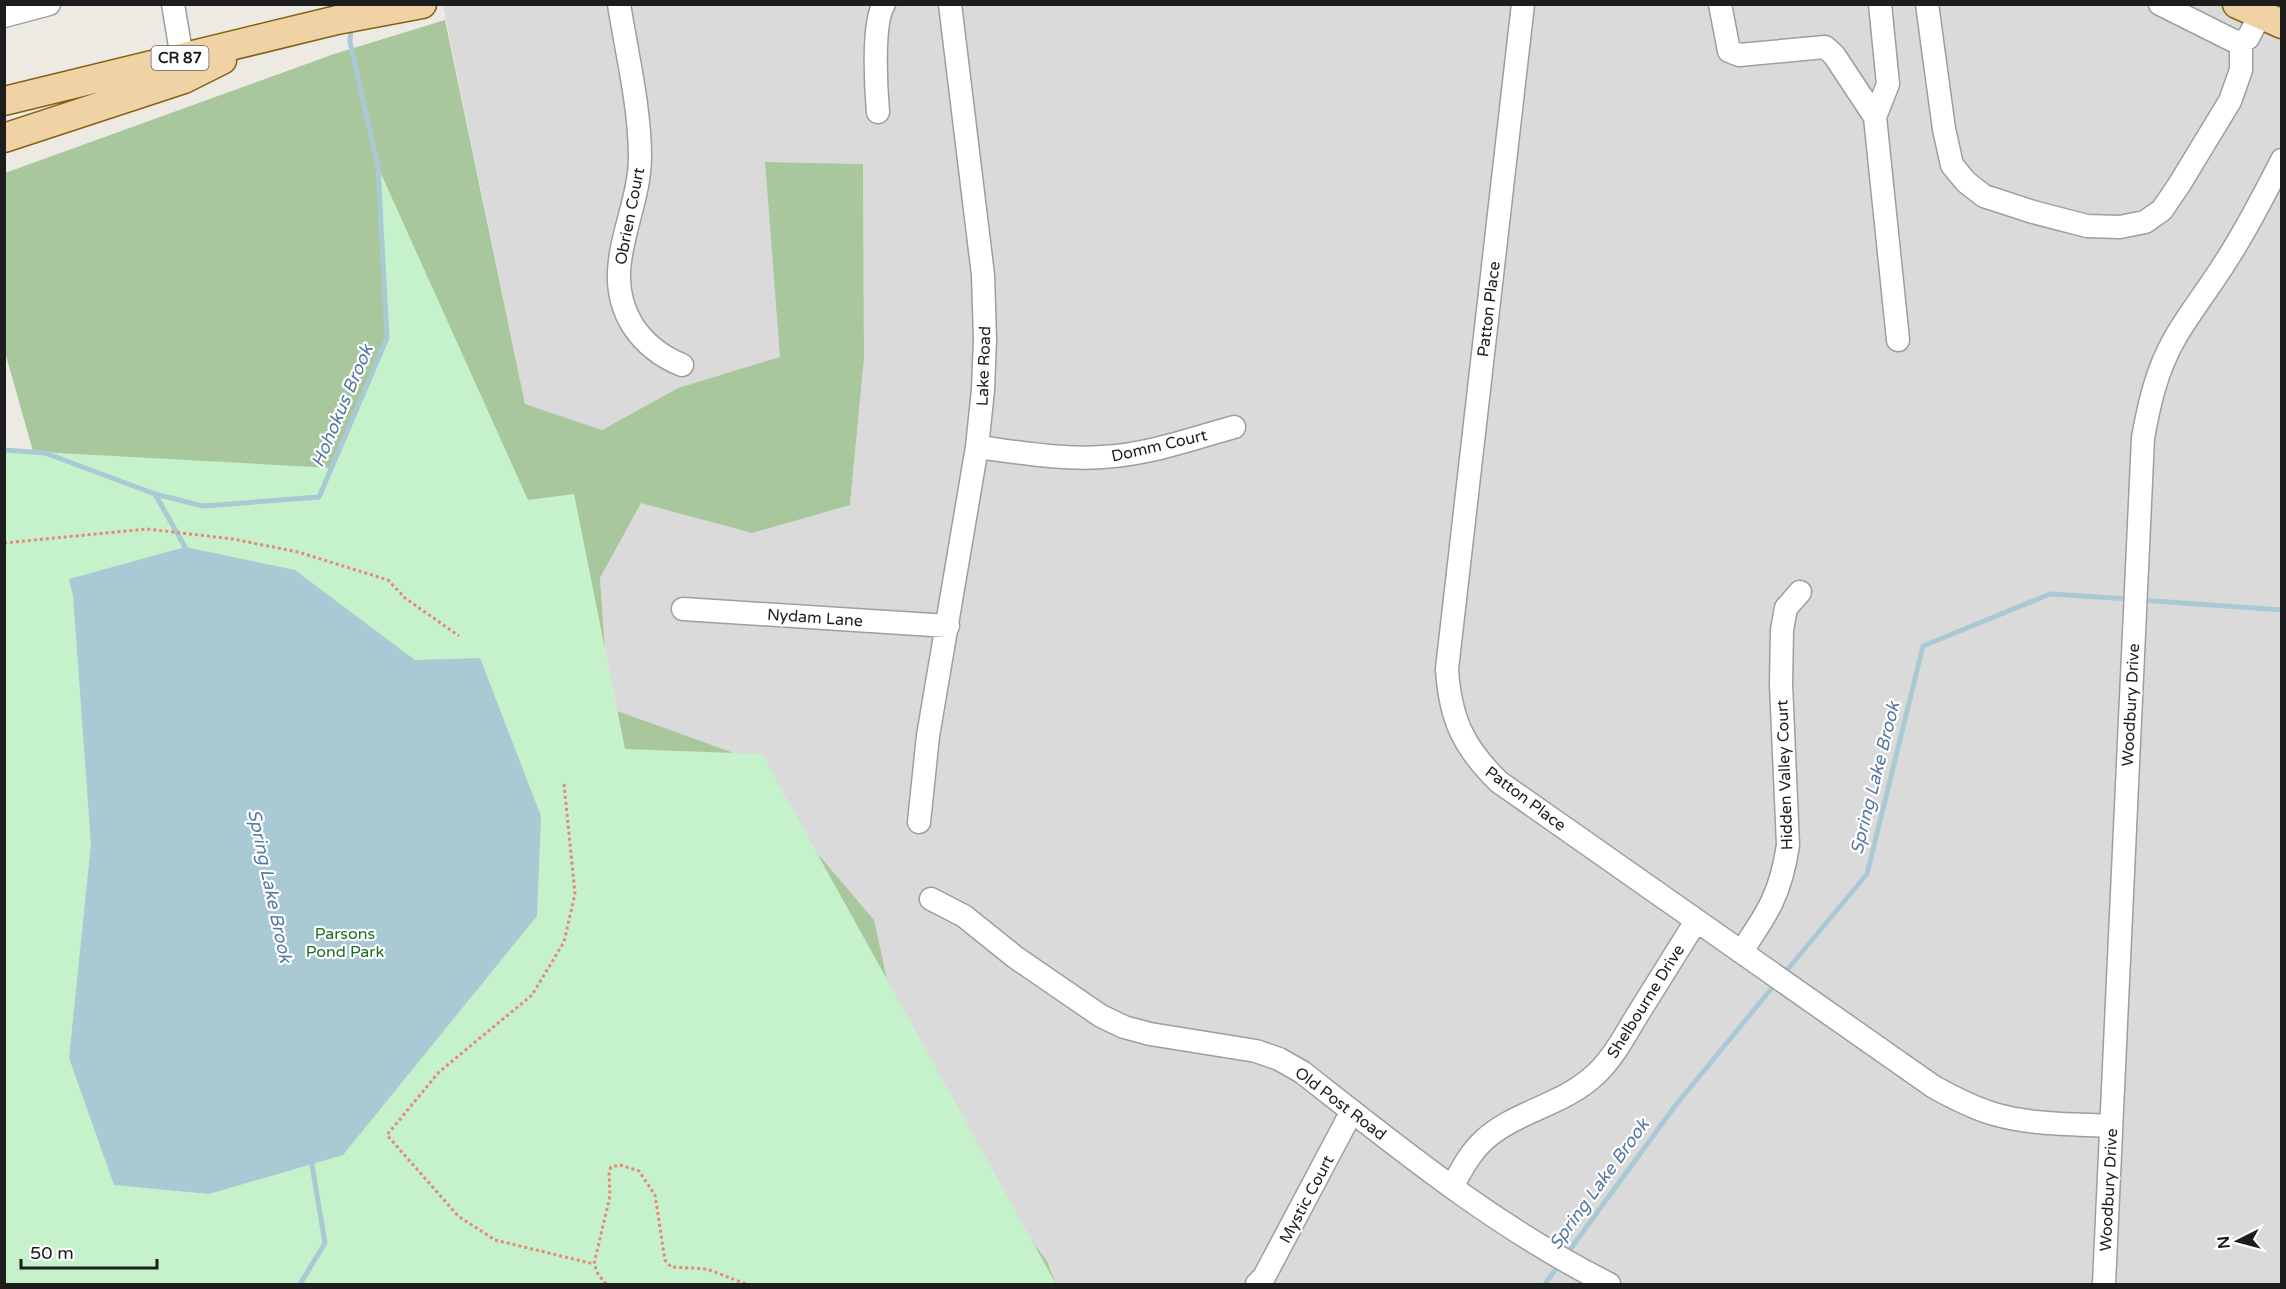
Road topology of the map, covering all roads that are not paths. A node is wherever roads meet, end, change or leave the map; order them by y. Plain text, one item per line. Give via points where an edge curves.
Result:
1 (49, 4) edge
2 (172, 4) edge
3 (422, 4) edge
4 (619, 4) edge
5 (884, 4) edge
6 (951, 4) edge
7 (1523, 4) edge
8 (1720, 4) edge
9 (1880, 4) edge
10 (1927, 4) edge
11 (2160, 4) edge
12 (2260, 14) edge
13 (4, 16) edge
14 (262, 39) junction
15 (2237, 41) junction
16 (182, 57) junction
17 (4, 101) edge
18 (879, 112) dead end
19 (1875, 117) junction
20 (4, 138) edge
21 (2282, 160) edge
22 (1898, 340) dead end
23 (682, 365) dead end
24 (1234, 427) dead end
25 (977, 447) junction
26 (1800, 592) dead end
27 (682, 609) dead end
28 (948, 626) junction
29 (918, 822) dead end
30 (931, 898) dead end
31 (1696, 921) junction
32 (1741, 952) junction
33 (1352, 1111) junction
34 (2111, 1126) junction
35 (1452, 1187) junction
36 (1257, 1284) edge
37 (1608, 1284) edge
38 (2104, 1284) edge

1 - 13 street
2 - 16 street
3 - 14 main road, CR 87
4 - 23 street, Obrien Court via 639,123 640,160 636,197 620,253 620,295 638,334 654,350
5 - 18 street via 877,27
6 - 25 street, Lake Road via 983,275 985,349
7 - 31 street, Patton Place via 1447,669 1449,696 1468,746 1499,782
8 - 19 street via 1728,51 1739,55 1825,48 1834,55
9 - 19 street via 1888,84
10 - 15 street via 1952,165 1984,196 2087,226 2120,227 2145,222 2162,210 2230,101 2241,70
11 - 15 street
12 - 15 street via 2248,38
14 - 16 main road, CR 87
14 - 20 main road via 184,79
16 - 17 main road, CR 87
19 - 22 street
21 - 34 street, Woodbury Drive via 2227,260 2175,339 2159,372 2146,417
24 - 25 street, Domm Court via 1137,453 1102,458 1067,458
25 - 28 street, Lake Road
26 - 32 street, Hidden Valley Court via 1786,608 1782,630 1788,845 1784,871 1764,919
27 - 28 street, Nydam Lane
28 - 29 street, Lake Road
30 - 33 street, Old Post Road via 964,916 1015,957 1101,1016 1150,1034 1257,1051 1279,1059
31 - 32 street, Patton Place
31 - 35 street, Shelbourne Drive via 1604,1066 1573,1092 1500,1129 1483,1142 1469,1157
32 - 34 street, Patton Place via 1934,1087 1962,1102 2029,1121
33 - 35 street, Old Post Road
33 - 36 street, Mystic Court
34 - 38 street, Woodbury Drive
35 - 37 street, Old Post Road via 1528,1240

